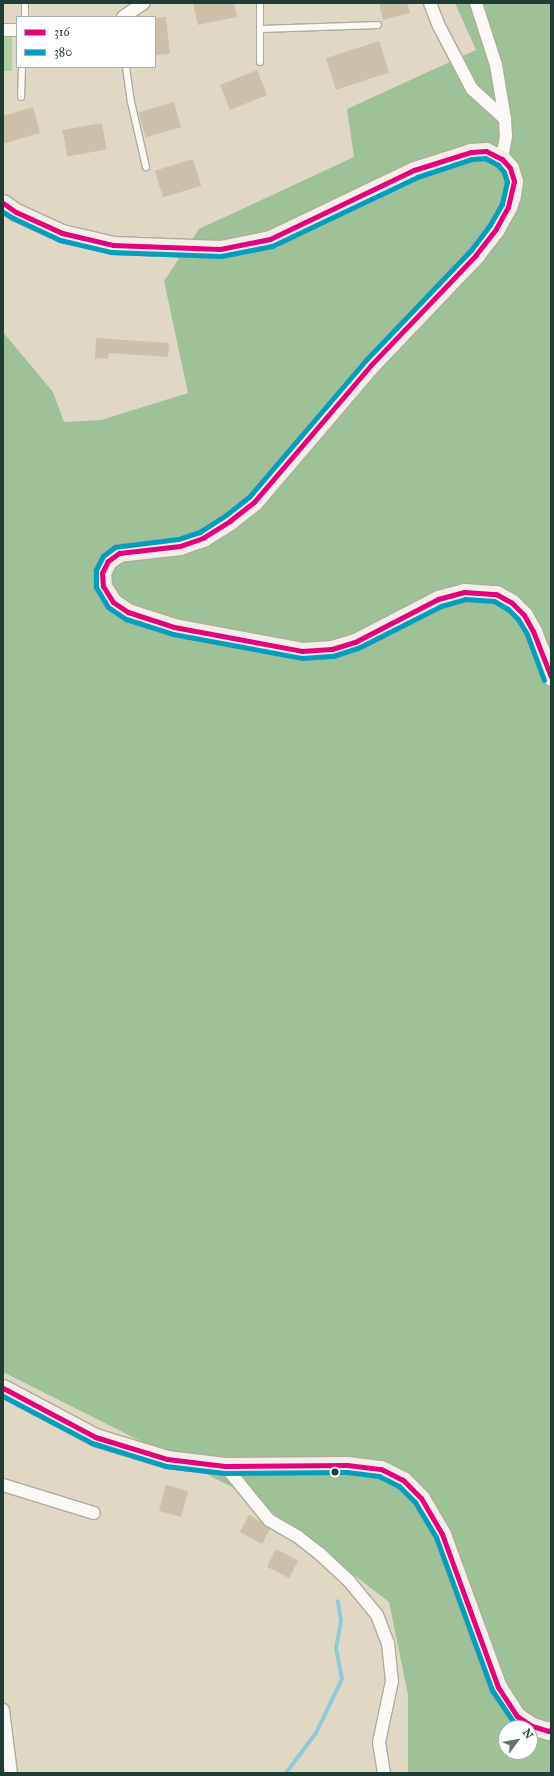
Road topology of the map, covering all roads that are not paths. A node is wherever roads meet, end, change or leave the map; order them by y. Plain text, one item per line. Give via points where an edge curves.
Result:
1 (25, 3) edge
2 (144, 3) edge
3 (260, 3) edge
4 (430, 3) edge
5 (476, 3) edge
6 (25, 16) edge
7 (124, 16) edge
8 (378, 26) dead end
9 (261, 29) junction
10 (3, 30) edge
11 (16, 30) edge
12 (260, 62) dead end
13 (22, 68) edge
14 (126, 68) edge
15 (21, 97) dead end
16 (506, 119) junction
17 (502, 159) junction
18 (146, 167) dead end
19 (3, 203) edge
20 (551, 677) edge
21 (3, 1388) edge
22 (225, 1466) junction
23 (3, 1485) edge
24 (94, 1514) dead end
25 (3, 1710) edge
26 (551, 1730) edge
27 (11, 1773) edge
28 (384, 1773) edge

1 - 6 lane
2 - 7 street
3 - 9 lane
4 - 16 street via 472,89
5 - 16 street via 496,65
8 - 9 lane
9 - 12 lane
10 - 11 street
13 - 15 lane
14 - 18 lane
16 - 17 street
17 - 19 main road via 486,151 471,152 414,170 270,239 220,249 113,245 62,233 16,212
17 - 20 main road via 510,168 514,181 508,207 496,229 476,254 371,364 254,502 203,538 180,546 119,553 108,561 102,573 102,586 113,602 128,612 174,627 302,651 332,649 355,642 438,599 464,592 496,594 512,603 524,615
21 - 22 main road via 95,1437 167,1460
22 - 26 main road via 347,1465 381,1469 404,1480 421,1498 442,1534 498,1687 517,1716 532,1726
22 - 28 street via 269,1520 297,1536 319,1553 349,1581 377,1615 388,1643 392,1681 379,1742
23 - 24 street
25 - 27 street

